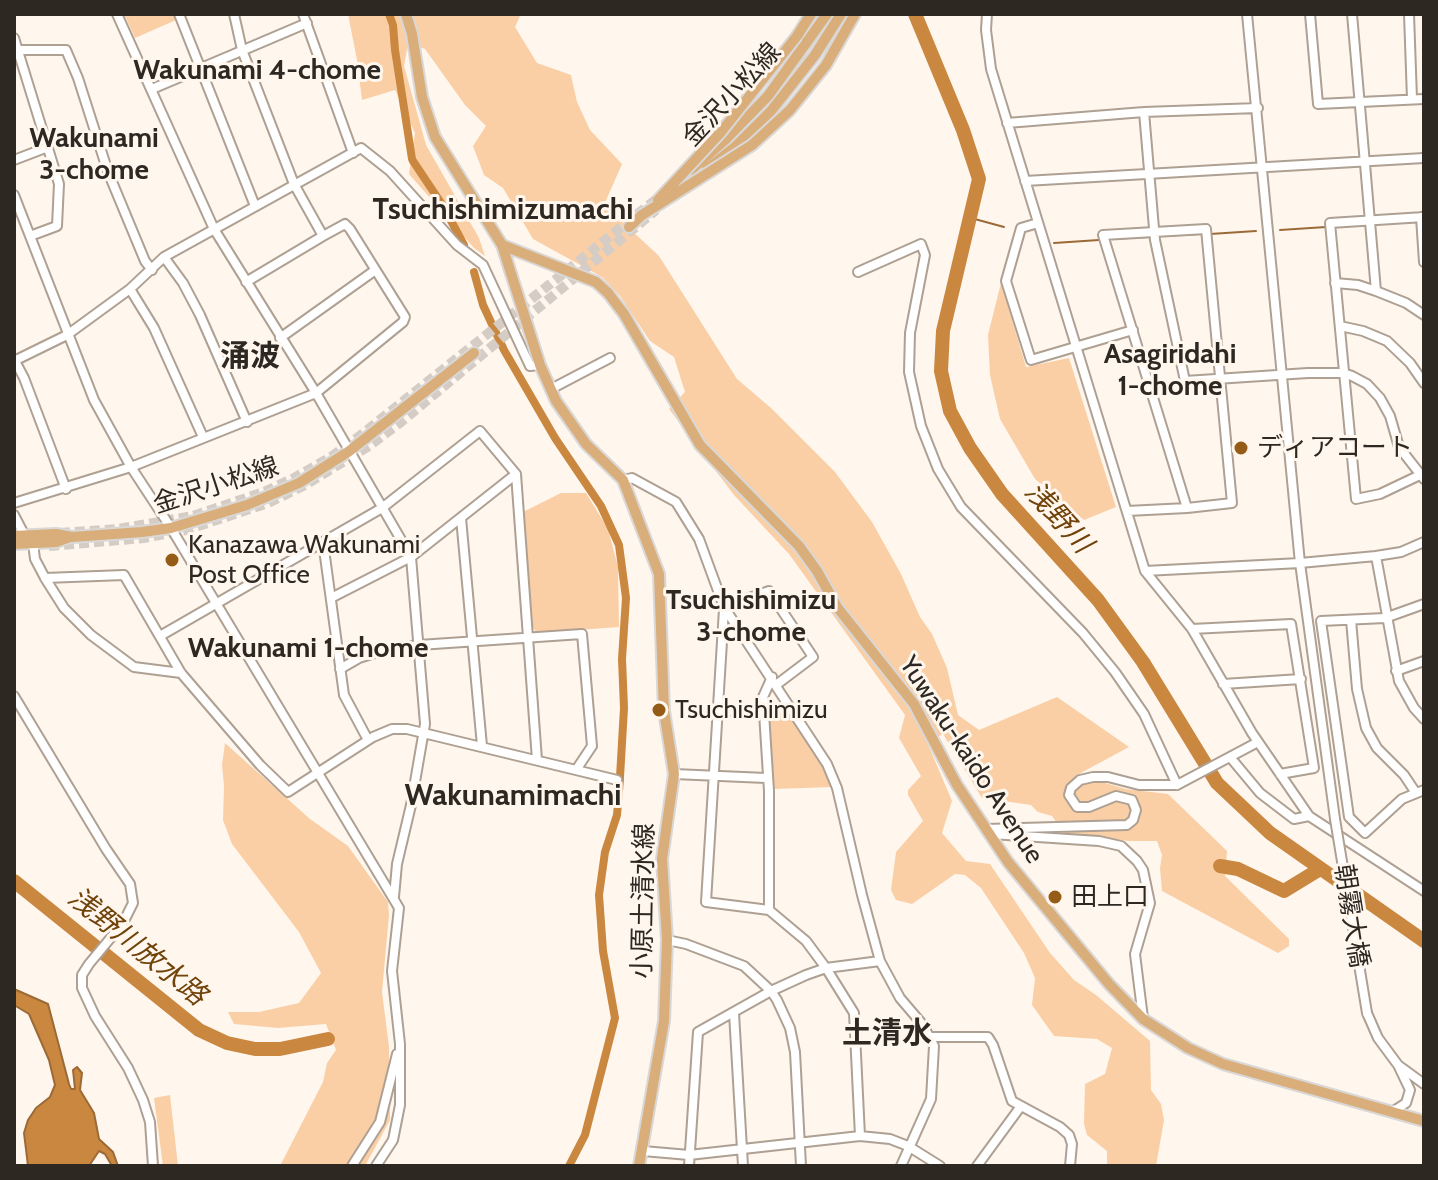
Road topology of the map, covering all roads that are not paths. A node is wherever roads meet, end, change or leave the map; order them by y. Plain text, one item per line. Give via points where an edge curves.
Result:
1 (117, 14) edge
2 (179, 14) edge
3 (234, 14) edge
4 (406, 14) edge
5 (811, 14) edge
6 (827, 14) edge
7 (841, 14) edge
8 (855, 14) edge
9 (987, 14) edge
10 (1247, 14) edge
11 (1310, 14) edge
12 (1352, 14) edge
13 (1409, 14) edge
14 (305, 19) edge
15 (14, 38) edge
16 (18, 50) junction
17 (242, 50) junction
18 (200, 68) junction
19 (152, 89) junction
20 (1412, 99) junction
21 (1424, 99) edge
22 (1361, 102) junction
23 (1258, 108) junction
24 (1144, 112) junction
25 (1007, 123) junction
26 (48, 147) junction
27 (353, 153) junction
28 (1424, 158) edge
29 (14, 160) edge
30 (1366, 162) junction
31 (1262, 168) junction
32 (1149, 173) junction
33 (1025, 181) junction
34 (294, 184) junction
35 (14, 195) edge
36 (255, 206) junction
37 (642, 215) junction
38 (1422, 217) edge
39 (1372, 220) junction
40 (1038, 223) junction
41 (629, 227) dead end
42 (214, 229) junction
43 (1154, 232) junction
44 (30, 236) junction
45 (323, 236) junction
46 (502, 245) junction
47 (164, 257) junction
48 (1424, 262) edge
49 (152, 270) junction
50 (374, 271) junction
51 (858, 272) dead end
52 (246, 282) junction
53 (1335, 283) junction
54 (130, 289) junction
55 (1376, 291) junction
56 (1424, 315) edge
57 (1340, 326) junction
58 (1133, 330) junction
59 (67, 335) junction
60 (280, 338) junction
61 (1076, 348) junction
62 (474, 353) dead end
63 (610, 358) dead end
64 (14, 360) edge
65 (540, 365) junction
66 (1343, 373) junction
67 (1281, 374) junction
68 (1221, 378) junction
69 (1424, 383) edge
70 (551, 389) junction
71 (316, 393) junction
72 (247, 422) junction
73 (203, 437) junction
74 (348, 452) junction
75 (131, 467) junction
76 (516, 474) junction
77 (1423, 475) edge
78 (623, 480) junction
79 (66, 489) junction
80 (14, 503) edge
81 (382, 508) junction
82 (1187, 508) junction
83 (1127, 511) junction
84 (14, 515) edge
85 (461, 518) junction
86 (171, 528) junction
87 (22, 540) edge
88 (323, 542) junction
89 (1424, 542) edge
90 (1376, 556) junction
91 (411, 557) junction
92 (1300, 563) junction
93 (1145, 571) junction
94 (45, 578) junction
95 (331, 598) junction
96 (216, 603) junction
97 (1424, 604) edge
98 (724, 607) junction
99 (1385, 618) junction
100 (1351, 620) junction
101 (1192, 629) junction
102 (160, 636) junction
103 (528, 638) junction
104 (473, 642) junction
105 (419, 645) junction
106 (1424, 661) edge
107 (340, 669) junction
108 (1396, 671) junction
109 (181, 673) junction
110 (1301, 679) junction
111 (774, 681) junction
112 (1223, 684) junction
113 (14, 696) edge
114 (717, 710) junction
115 (764, 713) junction
116 (1424, 719) edge
117 (424, 731) junction
118 (368, 740) junction
119 (1258, 742) junction
120 (482, 746) junction
121 (1229, 758) junction
122 (537, 760) junction
123 (576, 770) junction
124 (319, 772) junction
125 (674, 774) junction
126 (1280, 774) junction
127 (712, 776) junction
128 (766, 778) junction
129 (617, 780) dead end
130 (1182, 783) junction
131 (1420, 792) edge
132 (1309, 816) junction
133 (988, 831) junction
134 (1424, 891) edge
135 (394, 897) junction
136 (769, 910) junction
137 (667, 940) junction
138 (880, 961) junction
139 (826, 968) junction
140 (771, 991) junction
141 (734, 1013) junction
142 (1143, 1019) junction
143 (930, 1037) junction
144 (400, 1044) junction
145 (1398, 1065) junction
146 (1424, 1084) edge
147 (1021, 1106) junction
148 (1392, 1112) junction
149 (1424, 1121) edge
150 (860, 1136) junction
151 (800, 1144) junction
152 (908, 1146) junction
153 (742, 1149) junction
154 (643, 1151) junction
155 (689, 1155) junction
156 (153, 1166) edge
157 (352, 1166) edge
158 (376, 1166) edge
159 (639, 1166) edge
160 (689, 1166) edge
161 (743, 1166) edge
162 (801, 1166) edge
163 (901, 1166) edge
164 (940, 1166) edge
165 (977, 1166) edge
166 (1070, 1166) edge

1 - 19 street
2 - 18 street
3 - 17 street
4 - 46 main road, 小原土清水線 via 435,137
5 - 37 main road, bridge via 758,89
6 - 7 main road, 金沢小松線 via 747,119 661,200 735,147 771,111
8 - 37 main road, bridge via 826,65 790,110 740,154
9 - 25 street via 991,69
10 - 23 street, 朝霧大橋
11 - 22 street via 1318,104
12 - 22 street
13 - 20 street
14 - 17 street
14 - 27 street
15 - 16 street
16 - 26 street
16 - 49 street via 66,50 108,172
17 - 18 street
17 - 34 street
18 - 19 street
18 - 36 street
19 - 42 street
20 - 21 street
20 - 22 street
22 - 30 street
23 - 24 street
23 - 31 street, 朝霧大橋
24 - 25 street
24 - 32 street
25 - 33 street
26 - 29 street
26 - 44 street via 59,184 59,218 57,226
27 - 34 street
27 - 65 street via 361,148 390,171 457,245 483,265 530,366
28 - 30 street
30 - 31 street
30 - 39 street
31 - 32 street
31 - 67 street, 朝霧大橋
32 - 33 street
32 - 43 street
33 - 40 street
34 - 36 street
34 - 45 street
35 - 44 street
36 - 42 street
37 - 41 main road
38 - 39 street
38 - 48 street
39 - 53 street via 1330,223
39 - 55 street
40 - 61 street
40 - 61 street via 1021,228 1006,281 1031,360
42 - 47 street
42 - 52 street
43 - 58 street via 1103,235
43 - 68 street via 1185,381
43 - 68 street via 1206,229
44 - 59 street
45 - 50 street via 345,224
45 - 52 street
46 - 65 main road, 小原土清水線
46 - 133 main road, Yuwaku-kaido Avenue via 596,282 608,293 700,445 799,546 837,607 914,704
47 - 49 street
47 - 72 street via 200,315
49 - 54 street
50 - 60 street
50 - 71 street via 405,317 403,322
51 - 130 street via 921,244 925,255 910,333 909,372 938,469 961,507 1115,672
52 - 60 street
53 - 55 street
53 - 57 street
54 - 59 street
54 - 73 street via 154,328
55 - 56 street
57 - 66 street
57 - 69 street via 1387,341
58 - 61 street
58 - 82 street
59 - 64 street
59 - 75 street via 94,400
60 - 71 street
61 - 83 street
62 - 74 main road, 金沢小松線
63 - 70 street
64 - 79 street
65 - 70 main road, 小原土清水線
66 - 67 street
66 - 77 street via 1367,384 1380,398 1399,447
66 - 77 street via 1356,499
67 - 68 street
67 - 92 street, 朝霧大橋
68 - 82 street via 1232,503
70 - 78 main road, 小原土清水線 via 578,434
71 - 72 street
71 - 74 street
72 - 73 street
73 - 75 street
74 - 81 street
74 - 86 main road, 金沢小松線 via 274,494
75 - 79 street
75 - 86 street
76 - 81 street via 480,431
76 - 85 street
76 - 103 street
78 - 98 street via 632,478 676,502 699,539
78 - 125 main road, 小原土清水線 via 659,574 664,711
79 - 80 street
81 - 88 street
81 - 91 street
82 - 83 street
83 - 93 street
84 - 87 street
85 - 91 street
85 - 104 street
86 - 87 main road, 金沢小松線 via 56,542
86 - 96 street
87 - 94 street
88 - 95 street
88 - 96 street
89 - 90 street
90 - 92 street
90 - 99 street
91 - 95 street
91 - 105 street
92 - 93 street
92 - 145 street, 朝霧大橋, bridge via 1367,1013
93 - 101 street
94 - 102 street via 124,575
94 - 109 street via 64,608 123,661 146,671
95 - 107 street
96 - 102 street
96 - 124 street
97 - 99 street
98 - 111 street
98 - 111 street via 769,591 813,657
98 - 114 street
99 - 100 street
99 - 108 street
100 - 131 street via 1366,728 1377,748
100 - 131 street via 1321,621 1349,817 1365,833 1402,799
101 - 110 street via 1291,624
101 - 112 street
102 - 109 street
103 - 104 street
103 - 122 street
103 - 123 street via 582,634 592,746
104 - 105 street
104 - 120 street
105 - 107 street via 381,651
105 - 117 street
106 - 108 street
107 - 118 street via 344,695
108 - 116 street
109 - 124 street via 288,792
110 - 112 street
110 - 126 street via 1314,768
111 - 115 street via 763,697
111 - 138 street via 837,788
112 - 119 street
113 - 156 street via 130,884 133,903 82,975 82,988 143,1100
114 - 115 street
114 - 127 street
115 - 128 street
117 - 118 street via 392,729
117 - 120 street
117 - 135 street
118 - 124 street
119 - 121 street
119 - 126 street
120 - 122 street
121 - 130 street
121 - 132 street via 1260,793 1294,819
122 - 123 street
123 - 129 street
124 - 135 street
125 - 127 street
125 - 137 main road, 小原土清水線 via 662,859
126 - 132 street
127 - 128 street
127 - 136 street via 706,902
128 - 136 street
130 - 133 street via 1139,785 1093,777 1071,788 1069,795 1077,807 1116,796 1132,800 1133,820 1120,827
132 - 134 street
133 - 142 main road, Yuwaku-kaido Avenue via 1008,862
133 - 142 street via 1099,841 1121,846 1137,861 1150,903 1135,954
135 - 144 street via 399,908 392,971
136 - 139 street via 806,941
137 - 140 street via 744,966
137 - 154 main road, 小原土清水線 via 664,1021
138 - 139 street
138 - 143 street
139 - 140 street
139 - 150 street via 854,1013
140 - 141 street
140 - 151 street via 790,1028 795,1052
141 - 153 street
141 - 155 street via 698,1032
142 - 148 main road, Yuwaku-kaido Avenue via 1223,1064
143 - 147 street via 988,1037 1007,1092
143 - 152 street via 931,1099
144 - 157 street via 380,1122
144 - 158 street via 400,1105 393,1140
145 - 146 street
145 - 148 street via 1410,1090 1406,1103
147 - 165 street
147 - 166 street via 1069,1135
148 - 149 main road, Yuwaku-kaido Avenue
150 - 151 street
150 - 152 street
151 - 153 street
151 - 162 street
152 - 163 street
152 - 164 street
153 - 155 street
153 - 161 street
154 - 155 street
154 - 159 main road, 小原土清水線
155 - 160 street

